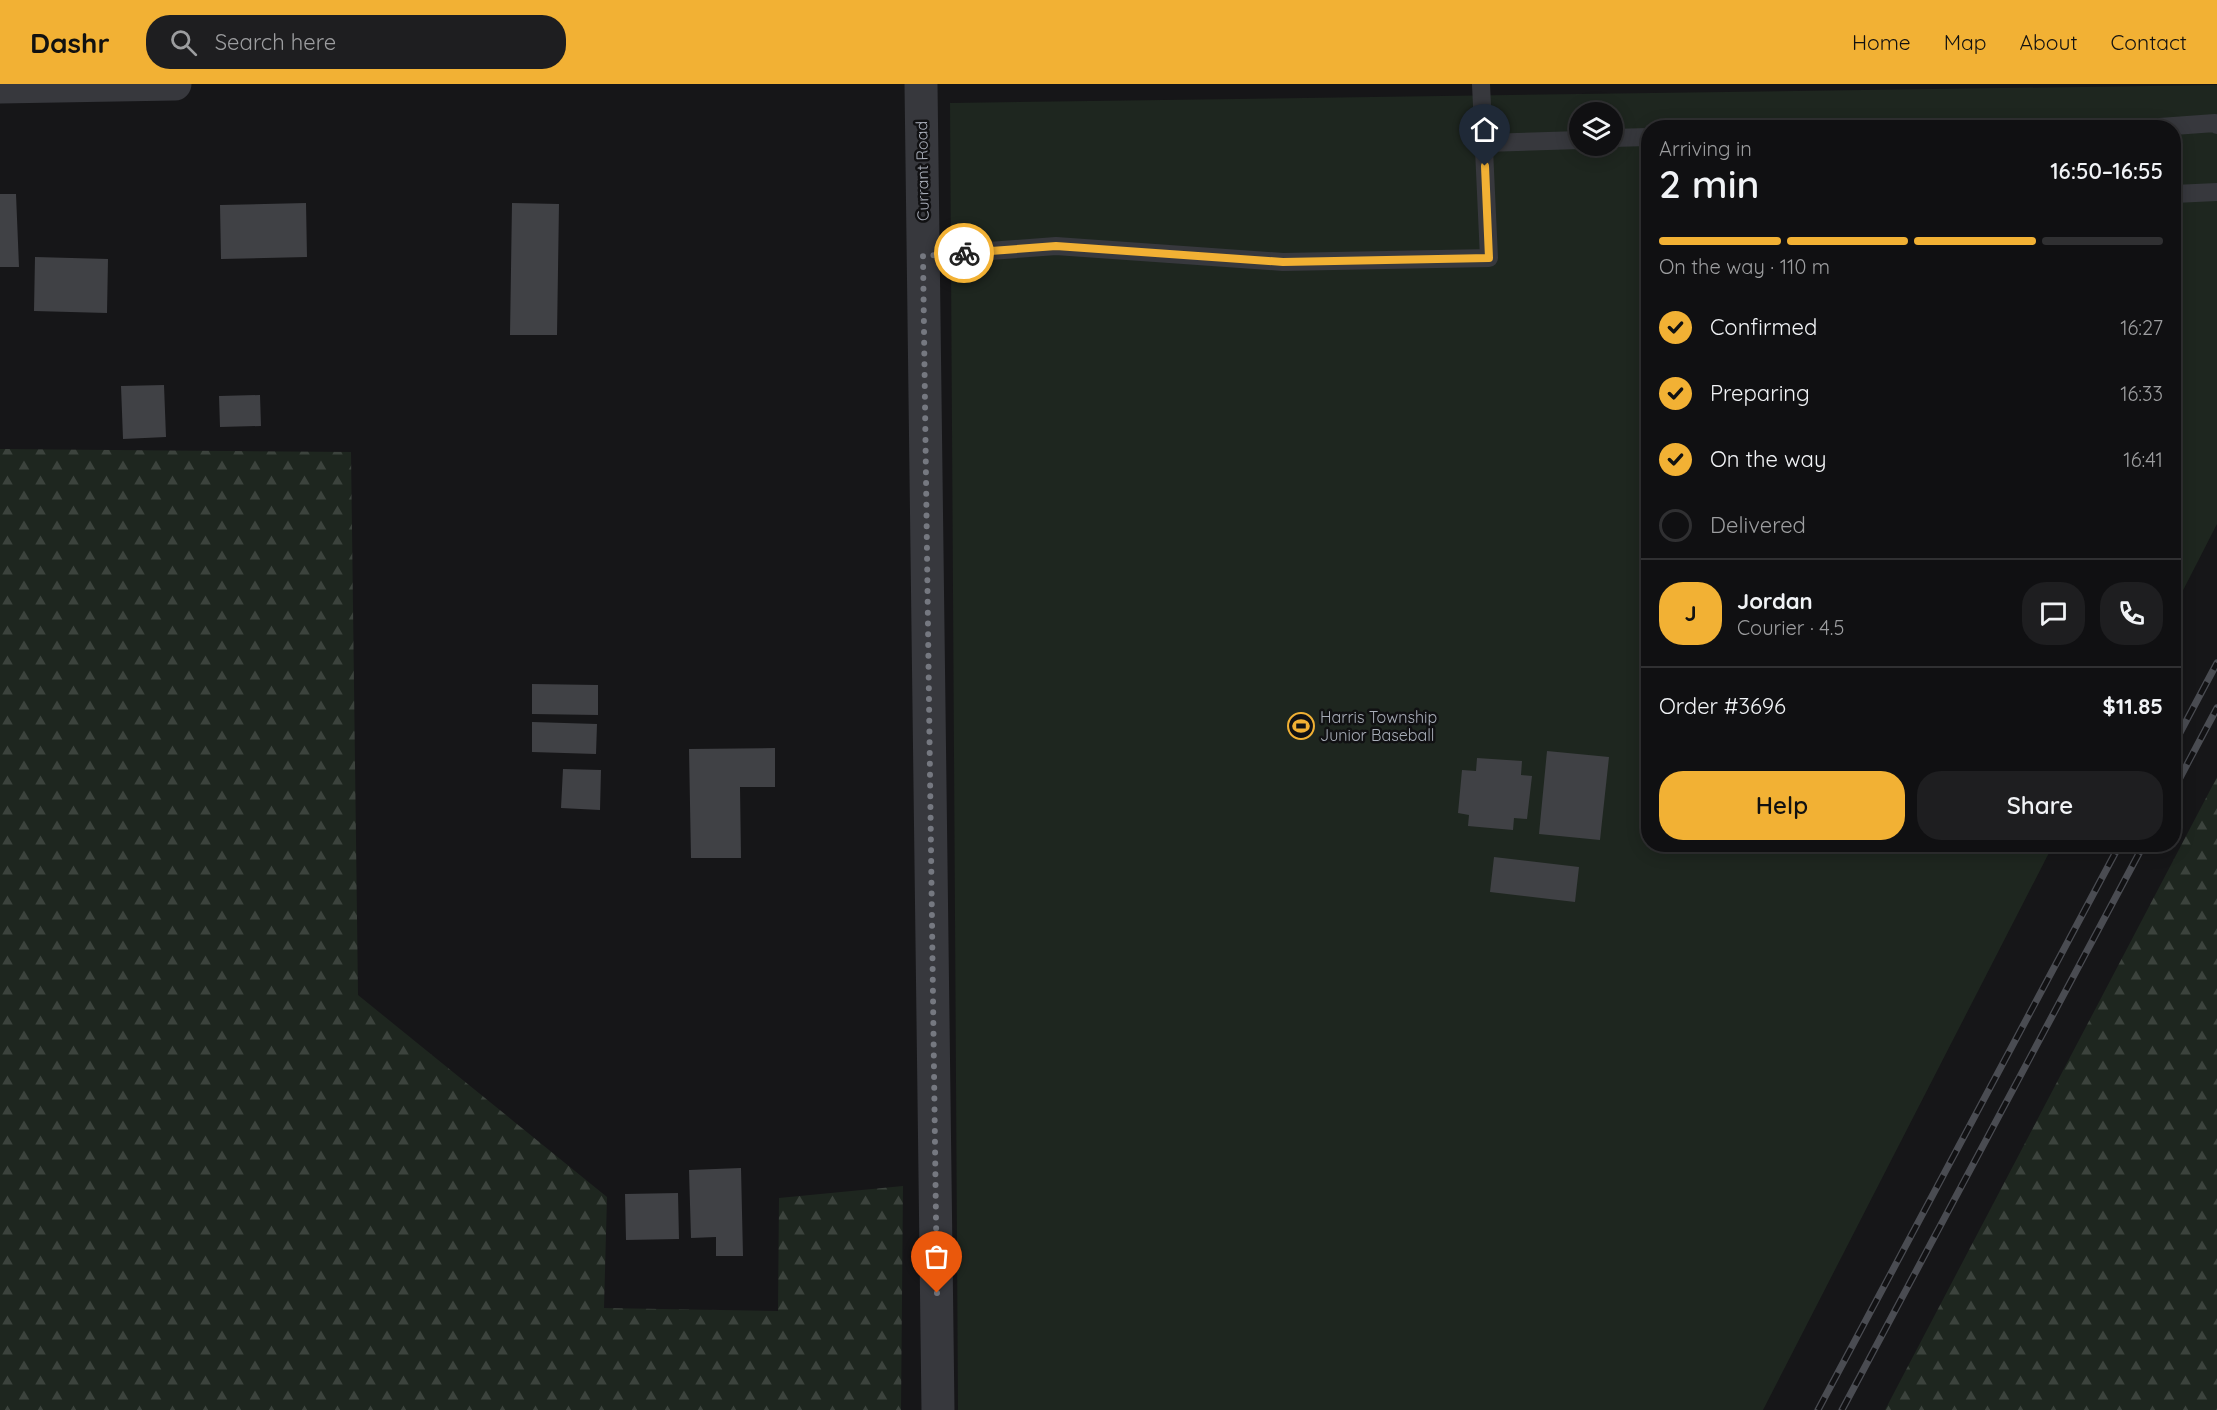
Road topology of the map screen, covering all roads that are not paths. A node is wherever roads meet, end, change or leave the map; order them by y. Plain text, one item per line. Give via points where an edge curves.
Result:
1 (175, 84) edge
2 (921, 84) edge
3 (1481, 84) edge
4 (0, 87) edge
5 (2181, 125) edge
6 (2217, 125) edge
7 (1641, 137) edge
8 (1623, 138) edge
9 (1569, 140) edge
10 (1484, 143) junction
11 (2217, 192) edge
12 (2181, 194) edge
13 (923, 256) junction
14 (938, 1410) edge

1 - 4 street
2 - 13 street, Currant Road
3 - 10 lane
5 - 6 lane
7 - 8 lane
9 - 10 lane
10 - 13 lane via 1489,258 1283,262 1056,246
11 - 12 lane
13 - 14 street, Currant Road

